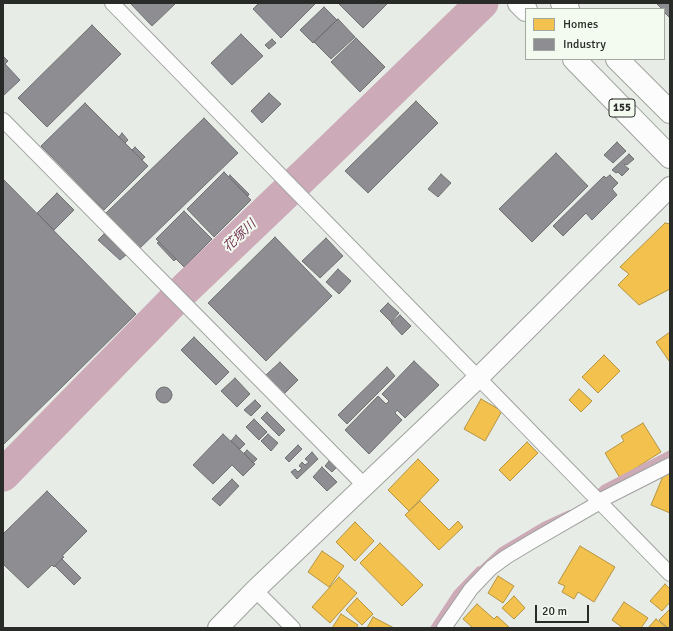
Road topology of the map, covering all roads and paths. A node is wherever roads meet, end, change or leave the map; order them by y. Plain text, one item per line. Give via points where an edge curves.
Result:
1 (112, 3) edge
2 (575, 60) edge
3 (618, 60) edge
4 (670, 112) edge
5 (3, 120) edge
6 (670, 157) edge
7 (670, 187) edge
8 (478, 378) junction
9 (670, 465) edge
10 (365, 486) junction
11 (598, 501) junction
12 (670, 574) edge
13 (256, 590) junction
14 (218, 628) edge
15 (293, 628) edge
16 (444, 628) edge

1 - 8 street
2 - 6 highway, 155
3 - 4 highway, 155
5 - 10 street
7 - 8 street
8 - 10 street
8 - 11 street
9 - 11 street
10 - 13 street
11 - 12 street
11 - 16 street via 491,568 472,589
13 - 14 street
13 - 15 street

